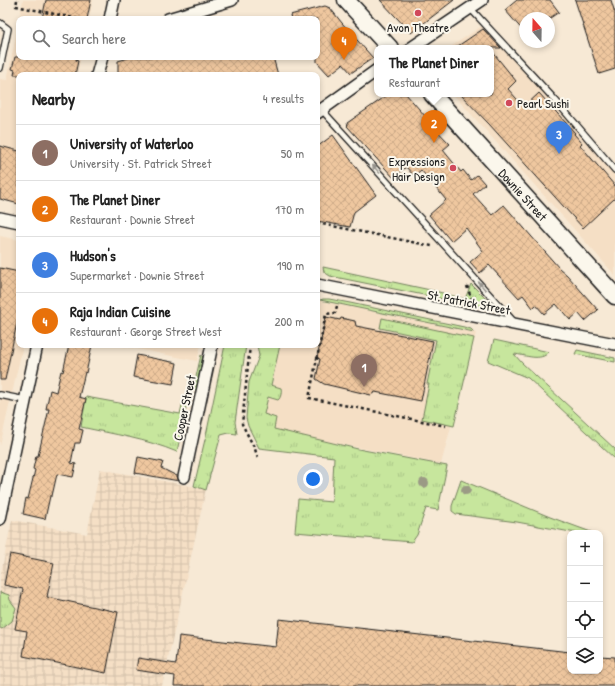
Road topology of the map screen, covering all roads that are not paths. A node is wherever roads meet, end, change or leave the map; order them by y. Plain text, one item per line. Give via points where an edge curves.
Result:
1 (114, 0) edge
2 (232, 0) edge
3 (346, 0) edge
4 (482, 0) edge
5 (470, 8) junction
6 (111, 16) edge
7 (178, 16) edge
8 (0, 23) edge
9 (387, 45) edge
10 (416, 45) edge
11 (101, 60) edge
12 (0, 68) edge
13 (98, 72) edge
14 (374, 72) edge
15 (435, 97) edge
16 (320, 110) edge
17 (320, 112) edge
18 (615, 170) edge
19 (0, 218) edge
20 (16, 221) edge
21 (320, 286) edge
22 (615, 296) edge
23 (518, 326) junction
24 (615, 344) edge
25 (36, 348) edge
26 (211, 348) edge
27 (0, 395) edge
28 (25, 400) junction
29 (184, 477) dead end
30 (0, 519) edge

1 - 6 street
2 - 7 street
3 - 9 main road
4 - 5 street
5 - 10 street
5 - 18 lane via 556,101
8 - 12 lane via 8,29
11 - 13 street
14 - 16 street
15 - 22 main road, Downie Street
23 -> 17 lane
19 - 20 street
21 - 23 street, St. Patrick Street
23 - 24 street, St. Patrick Street
25 - 28 street
26 - 29 street, Cooper Street
27 - 28 lane
28 - 30 street

